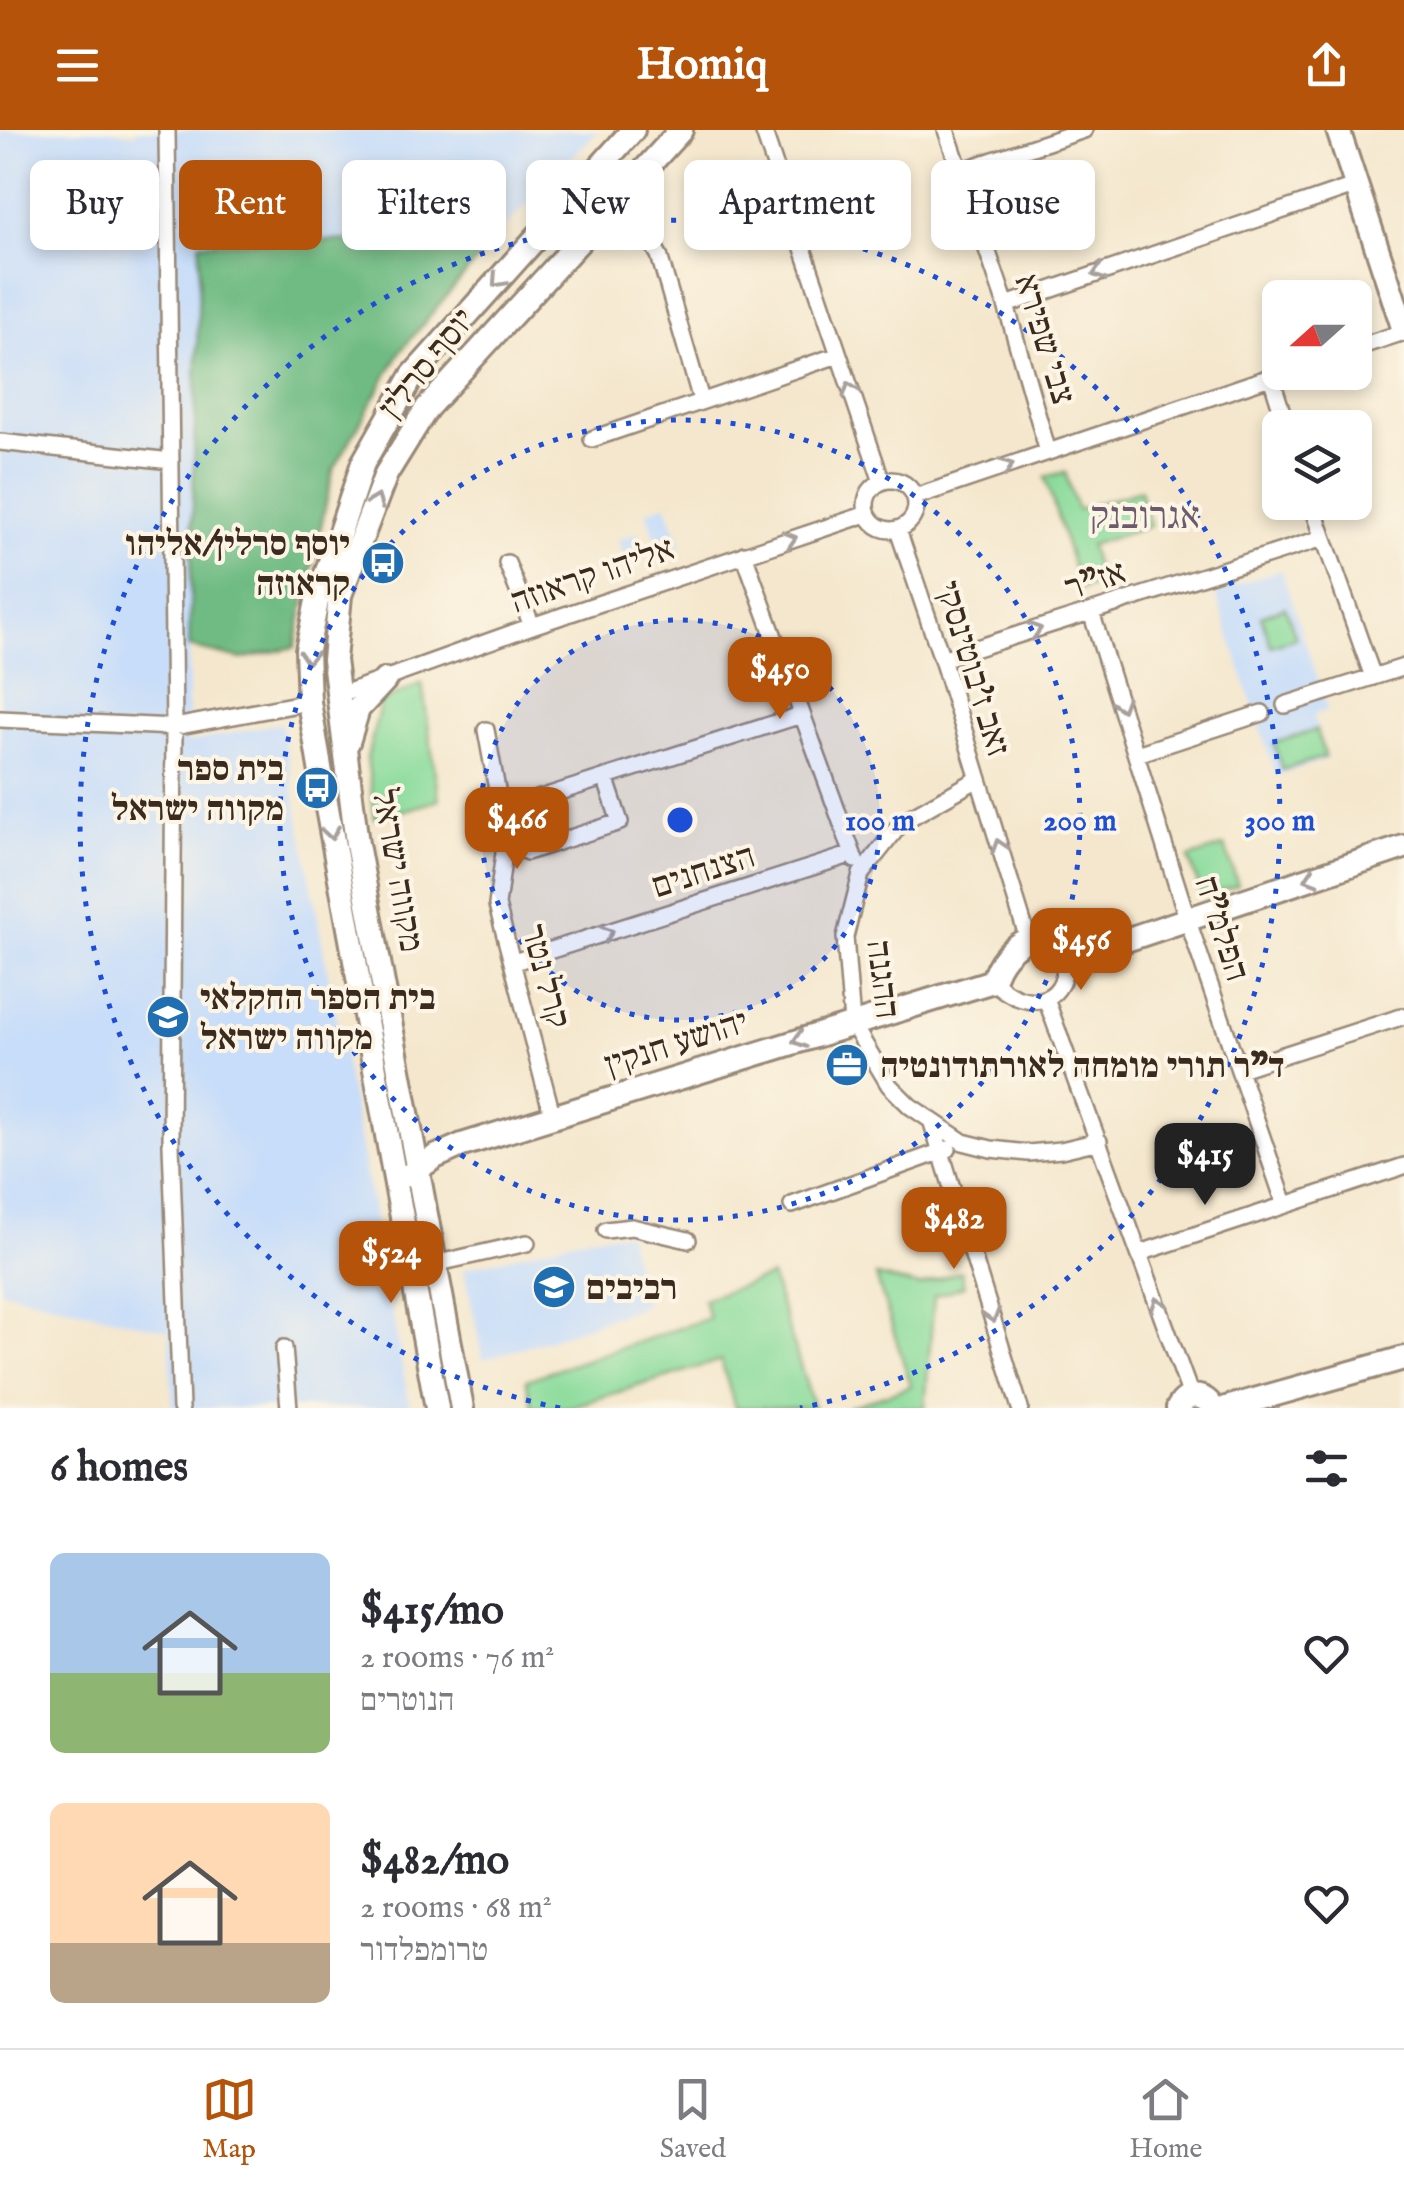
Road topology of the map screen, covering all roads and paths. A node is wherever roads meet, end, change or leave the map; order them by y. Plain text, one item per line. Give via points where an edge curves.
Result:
1 (167, 130) edge
2 (632, 130) edge
3 (681, 130) edge
4 (764, 130) edge
5 (946, 130) edge
6 (1084, 130) edge
7 (1338, 130) edge
8 (956, 160) edge
9 (993, 160) edge
10 (1357, 184) junction
11 (656, 250) edge
12 (987, 250) edge
13 (1006, 305) junction
14 (1404, 331) edge
15 (1372, 342) edge
16 (838, 354) junction
17 (1262, 380) edge
18 (701, 400) junction
19 (592, 439) dead end
20 (0, 442) edge
21 (1048, 452) junction
22 (170, 461) junction
23 (882, 482) junction
24 (915, 497) junction
25 (867, 514) junction
26 (1318, 520) edge
27 (898, 530) junction
28 (1323, 538) junction
29 (744, 554) junction
30 (508, 563) dead end
31 (1091, 612) junction
32 (532, 626) junction
33 (942, 659) junction
34 (1404, 666) edge
35 (1373, 678) junction
36 (386, 680) junction
37 (337, 696) junction
38 (309, 702) junction
39 (1285, 706) dead end
40 (1262, 712) dead end
41 (801, 715) junction
42 (0, 719) edge
43 (174, 727) junction
44 (486, 730) dead end
45 (1138, 754) junction
46 (344, 756) junction
47 (605, 777) junction
48 (978, 779) junction
49 (1404, 847) edge
50 (853, 854) junction
51 (861, 874) junction
52 (1187, 918) junction
53 (1028, 939) junction
54 (1066, 960) junction
55 (514, 962) junction
56 (993, 981) junction
57 (1046, 999) junction
58 (1404, 1016) edge
59 (852, 1023) junction
60 (1240, 1068) junction
61 (406, 1109) junction
62 (553, 1118) junction
63 (932, 1123) junction
64 (1099, 1141) junction
65 (963, 1142) junction
66 (462, 1145) junction
67 (940, 1153) junction
68 (1404, 1166) edge
69 (416, 1168) junction
70 (396, 1194) junction
71 (792, 1204) dead end
72 (1285, 1204) junction
73 (606, 1230) dead end
74 (688, 1240) dead end
75 (526, 1243) dead end
76 (1140, 1253) junction
77 (434, 1264) junction
78 (284, 1348) dead end
79 (1404, 1358) edge
80 (1184, 1402) edge
81 (182, 1408) edge
82 (288, 1408) edge
83 (437, 1408) edge
84 (462, 1408) edge
85 (1020, 1408) edge
86 (1213, 1408) edge
87 (1226, 1408) edge

1 - 22 street
2 -> 38 main road, יוסף סרלין via 413,375 363,463 317,602 307,650
37 -> 3 main road, יוסף סרלין via 340,595 386,474 426,408
4 - 16 street
5 - 8 street, צבי שפירא
6 - 9 street
7 - 10 main road
10 -> 13 street
10 - 14 main road
11 - 18 street
12 - 13 street, צבי שפירא
13 - 21 street, צבי שפירא
14 - 15 street
16 - 18 street
23 -> 16 street
17 - 21 street
18 - 19 street
20 - 22 street
24 -> 21 street
22 - 43 street
23 - 24 street via 898,481
23 - 25 street via 866,498
24 - 27 street via 915,513
25 - 27 street via 876,526
29 -> 25 street, אליהו קראוזה
26 - 28 street
27 - 33 street, זאב ז'בוטינסקי
28 - 31 street, אז"ר
28 - 35 street
29 - 32 street, אליהו קראוזה
29 - 41 street
30 - 32 street
33 -> 31 street, אז"ר
31 -> 45 street, הפלמ"ח
32 - 36 street, אליהו קראוזה
33 - 48 street, זאב ז'בוטינסקי
34 - 35 street
35 - 39 street
36 - 37 street, אליהו קראוזה
36 - 46 main road via 358,709
37 - 38 main road
37 - 46 main road, מקווה ישראל
38 - 43 street
38 -> 70 main road, מקווה ישראל
40 - 45 street
41 - 47 street
41 - 50 street
42 - 43 street
43 - 81 street via 171,1145
44 - 55 street, קרל נטר via 506,838 497,904
45 - 52 street, הפלמ"ח
46 - 61 main road, מקווה ישראל
47 - 47 street via 512,807 527,852 620,822
48 - 51 street, ההגנה via 902,822
53 -> 48 street, זאב ז'בוטינסקי
49 -> 52 main road
50 - 51 street
55 -> 50 street, הצנחנים
51 - 59 street, ההגנה via 845,937
52 - 54 main road
52 - 60 street, הפלמ"ח
53 - 54 main road via 1056,944
53 - 56 main road via 1004,954
54 - 57 street via 1061,984
55 - 62 street, קרל נטר
56 - 57 street via 1023,1000
56 - 59 main road, יהושע חנקין
57 - 64 street
58 - 60 street
59 -> 62 main road, יהושע חנקין
59 - 63 street, ההגנה via 890,1085
60 - 72 street, הפלמ"ח
61 - 66 main road via 430,1138
61 - 69 main road, מקווה ישראל
62 - 66 main road, יהושע חנקין
63 - 65 street, ההגנה
63 - 67 street
64 - 65 street, ההגנה via 1028,1153
64 - 76 street
65 - 67 street
66 - 69 main road, יהושע חנקין
67 - 71 street
67 -> 85 street
68 - 72 street
69 - 70 main road, יהושע חנקין
69 - 77 main road, מקווה ישראל
70 - 83 main road, מקווה ישראל
72 - 76 street
73 - 74 street via 657,1230
75 - 77 street
80 -> 76 street
77 - 84 main road, מקווה ישראל
78 - 82 street
79 - 87 main road
80 - 86 main road via 1203,1397

